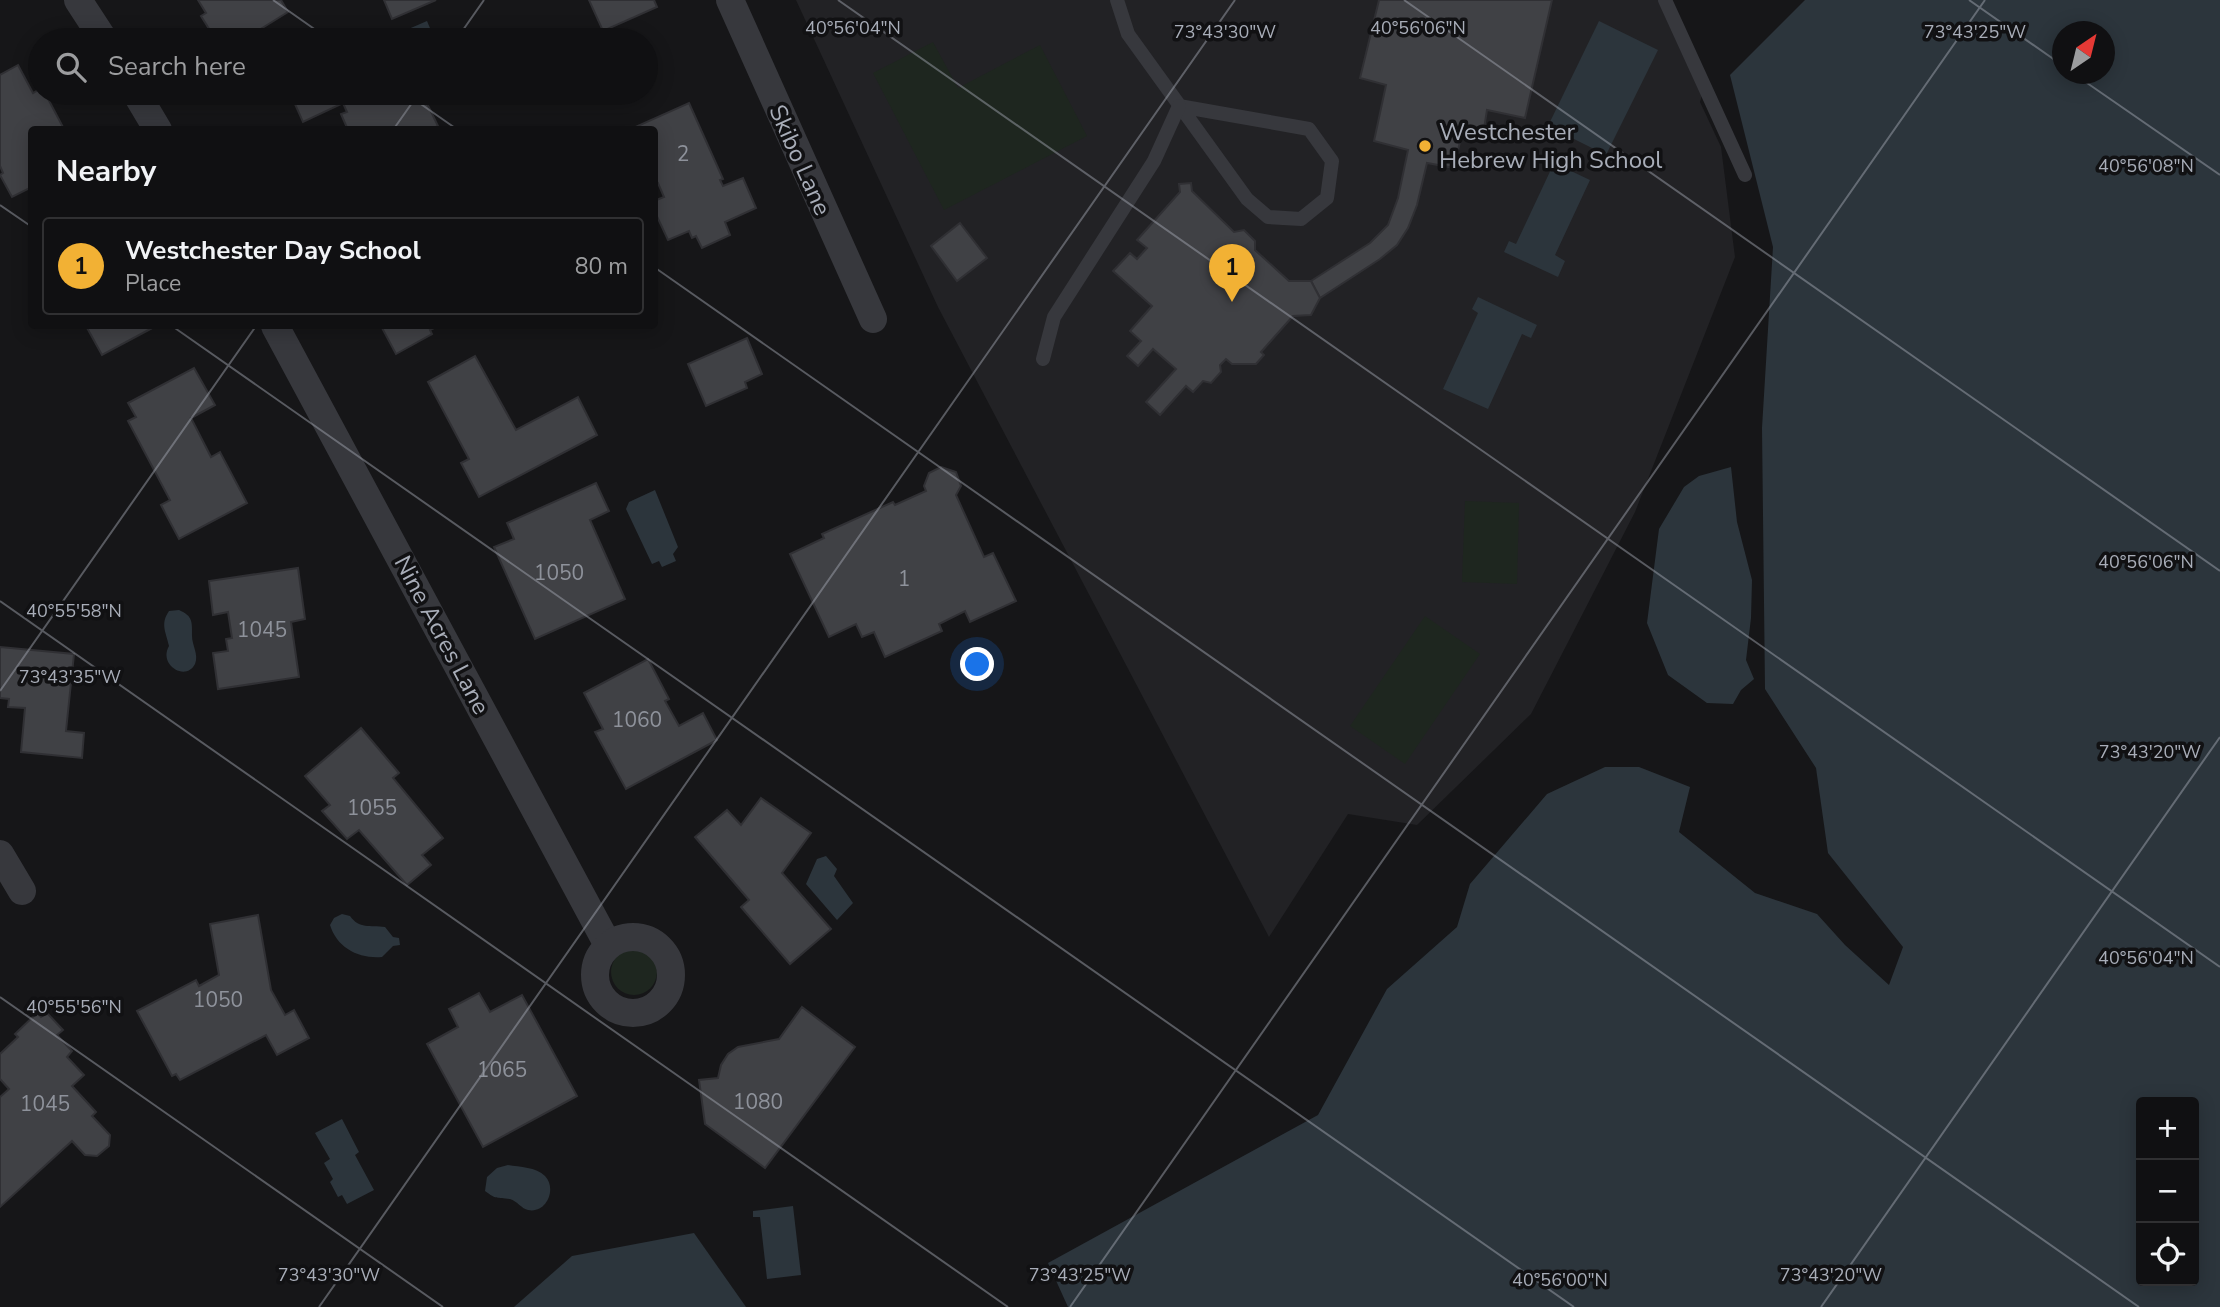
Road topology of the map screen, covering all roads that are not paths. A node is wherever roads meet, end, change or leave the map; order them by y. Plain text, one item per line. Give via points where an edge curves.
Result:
1 (78, 0) edge
2 (730, 0) edge
3 (1117, 0) edge
4 (1665, 0) edge
5 (96, 28) edge
6 (143, 105) edge
7 (1179, 106) junction
8 (156, 126) edge
9 (1745, 175) dead end
10 (873, 319) dead end
11 (277, 329) edge
12 (1043, 359) dead end
13 (0, 854) edge
14 (22, 891) dead end
15 (608, 945) dead end

1 - 5 street
2 - 10 street, Skibo Lane
3 - 7 lane via 1128,34
4 - 9 lane
6 - 8 street
7 - 7 lane via 1309,129 1332,161 1326,198 1301,219 1268,217 1247,200
7 - 12 lane via 1154,161 1054,317
11 - 15 street, Nine Acres Lane
13 - 14 street

